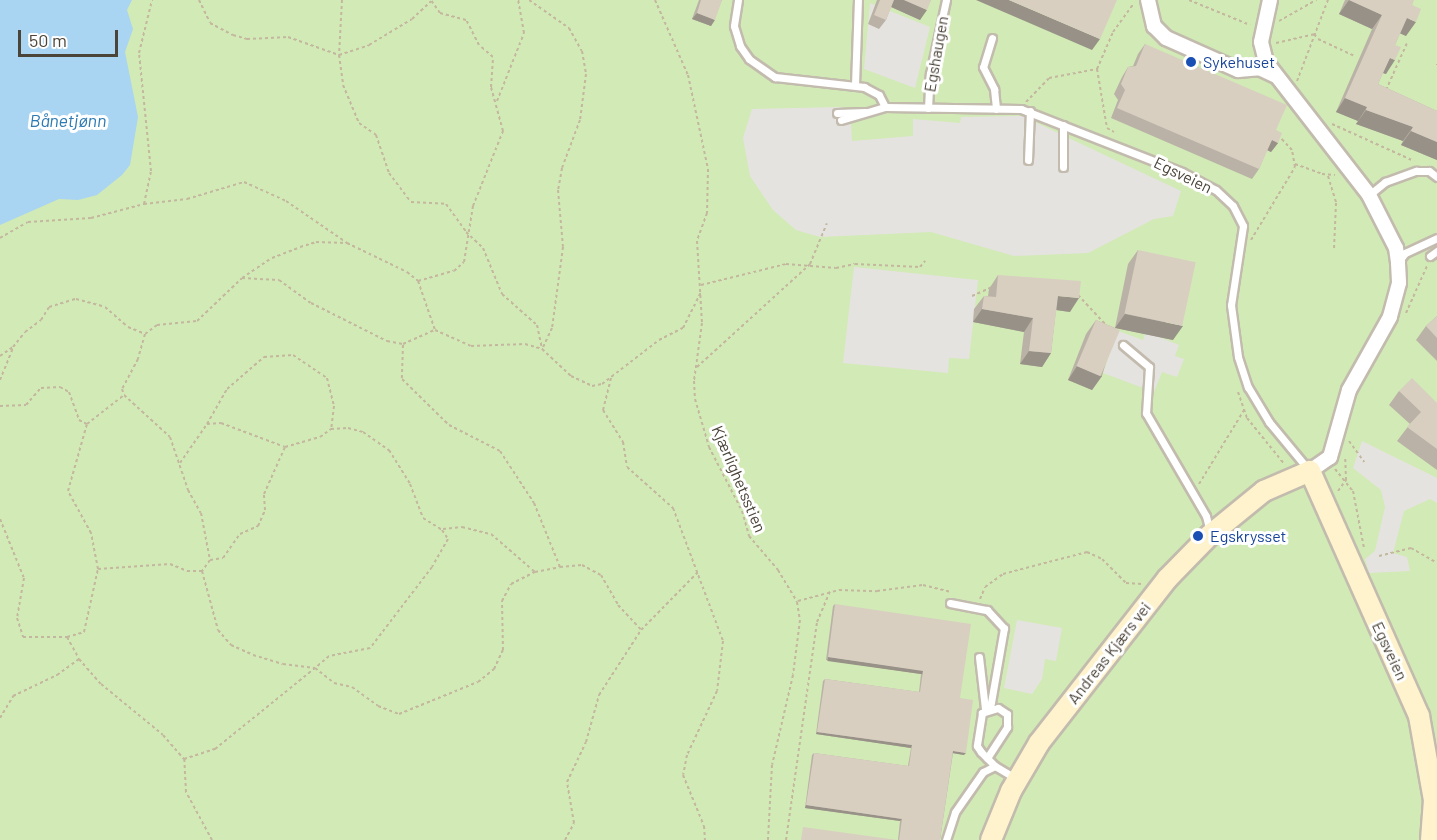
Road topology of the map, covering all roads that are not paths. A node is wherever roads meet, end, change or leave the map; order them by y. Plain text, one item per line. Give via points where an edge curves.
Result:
1 (858, 0) edge
2 (946, 0) edge
3 (1148, 0) edge
4 (1270, 0) edge
5 (738, 2) edge
6 (992, 38) dead end
7 (1274, 75) junction
8 (855, 85) junction
9 (885, 107) junction
10 (928, 108) junction
11 (996, 109) junction
12 (1030, 111) junction
13 (839, 116) dead end
14 (1063, 125) junction
15 (1028, 160) dead end
16 (1063, 167) dead end
17 (1437, 177) edge
18 (1369, 195) junction
19 (1437, 238) edge
20 (1437, 251) edge
21 (1430, 256) dead end
22 (1398, 263) junction
23 (1123, 345) road end
24 (1318, 467) junction
25 (1210, 535) junction
26 (950, 603) dead end
27 (979, 657) dead end
28 (988, 709) junction
29 (987, 758) junction
30 (995, 766) junction
31 (1018, 779) junction
32 (946, 840) edge
33 (991, 840) edge
34 (1431, 840) edge

1 - 8 lane
2 - 10 lane, Egshaugen via 930,74
3 - 7 street via 1154,26 1166,38 1238,70 1258,68
4 - 7 street via 1261,42
5 - 8 lane via 737,38 745,55 760,69 790,81
6 - 11 lane via 983,67 994,89
7 - 18 street
8 - 9 lane via 879,95
9 - 10 lane, Egsveien
9 - 13 lane, Egsveien
10 - 11 lane, Egsveien
11 - 12 lane, Egsveien
12 - 14 lane, Egsveien
12 - 15 lane
14 - 16 lane
14 - 24 lane, Egsveien via 1182,172 1216,190 1233,206 1243,226 1232,305 1238,357 1248,387 1269,422
17 - 18 lane via 1429,171 1399,176
18 - 22 street via 1396,248
19 - 22 lane via 1405,253
20 - 21 lane
22 - 24 street via 1396,300 1384,330 1352,382
23 - 25 lane via 1149,367 1146,413 1206,516
24 - 25 street, Andreas Kjærs vei via 1279,482
24 - 34 street, Egsveien via 1419,716 1434,800
25 - 31 street, Andreas Kjærs vei via 1167,579 1058,717
26 - 28 lane via 978,607 997,616 1005,631
27 - 28 lane
28 - 29 lane via 976,740
28 - 29 lane via 1003,710 1008,722
29 - 30 lane
30 - 31 lane
30 - 32 lane via 983,772 955,812
31 - 33 street, Andreas Kjærs vei

